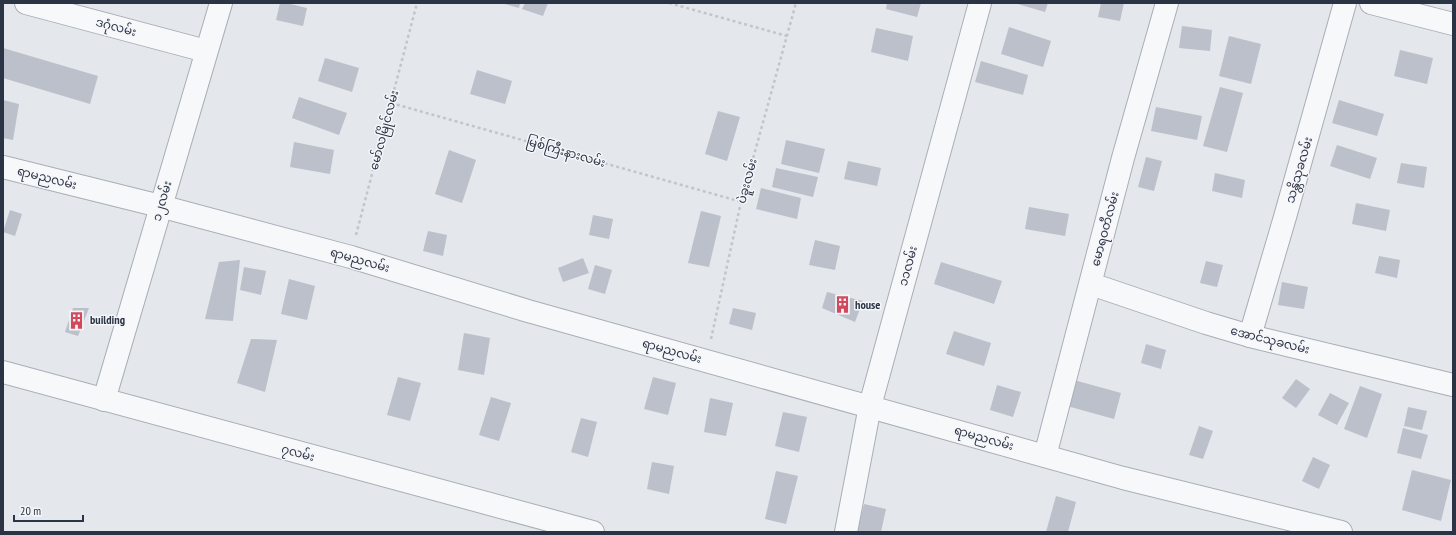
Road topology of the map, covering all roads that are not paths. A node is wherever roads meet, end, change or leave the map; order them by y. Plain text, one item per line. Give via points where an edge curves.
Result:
1 (26, 3) edge
2 (221, 3) edge
3 (980, 3) edge
4 (1167, 3) edge
5 (1345, 3) edge
6 (1371, 3) edge
7 (1453, 24) edge
8 (206, 51) junction
9 (3, 166) edge
10 (160, 206) junction
11 (1091, 284) junction
12 (1250, 336) junction
13 (3, 372) edge
14 (1453, 385) edge
15 (104, 400) junction
16 (870, 406) junction
17 (1045, 456) junction
18 (593, 532) edge
19 (846, 532) edge
20 (1341, 532) edge

1 - 8 street, ဒဂုံလမ်း
2 - 8 street, ၁၂လမ်း
3 - 16 street, ၁၁လမ်း
4 - 11 street, မောရဝတီလမ်း via 1123,158
5 - 12 street, သန္တိသုခလမ်း
6 - 7 street
8 - 10 street, ၁၂လမ်း
9 - 10 street, ရာမညလမ်း
10 - 15 street, ၁၂လမ်း
10 - 16 street, ရာမညလမ်း via 351,257 528,311
11 - 12 street, အောင်သုခလမ်း
11 - 17 street, မောရဝတီလမ်း
12 - 14 street, အောင်သုခလမ်း
13 - 15 street, ၇လမ်း
15 - 18 street, ၇လမ်း
16 - 17 street, ရာမညလမ်း
16 - 19 street, ၁၁လမ်း
17 - 20 street, ရာမညလမ်း via 1122,478

